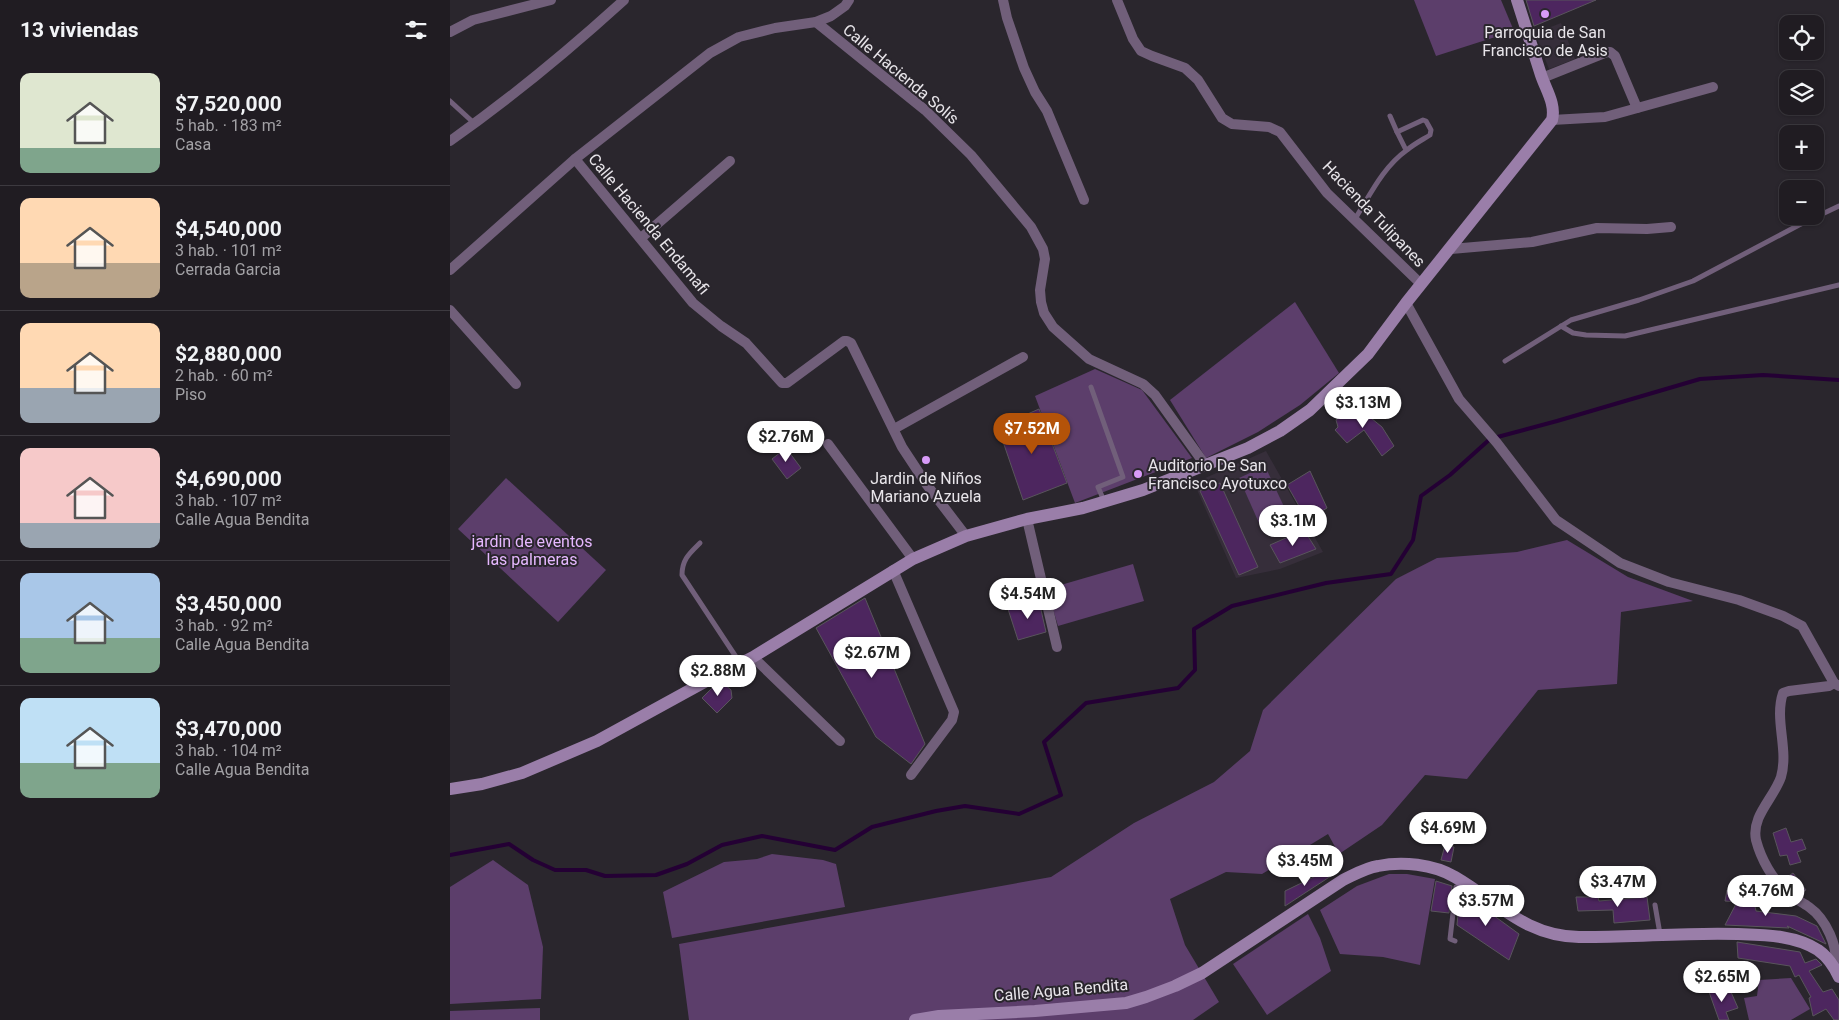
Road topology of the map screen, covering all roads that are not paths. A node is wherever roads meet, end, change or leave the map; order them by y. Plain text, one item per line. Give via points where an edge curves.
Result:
1 (551, 0) edge
2 (624, 0) edge
3 (850, 0) edge
4 (1003, 0) edge
5 (1117, 0) edge
6 (1517, 0) edge
7 (816, 22) junction
8 (450, 32) edge
9 (1542, 78) junction
10 (1713, 87) dead end
11 (450, 101) edge
12 (1637, 108) junction
13 (1390, 116) dead end
14 (1552, 120) junction
15 (475, 124) junction
16 (1397, 132) junction
17 (450, 141) edge
18 (1406, 150) junction
19 (575, 159) junction
20 (730, 162) dead end
21 (1084, 200) dead end
22 (1839, 206) edge
23 (1355, 219) junction
24 (1671, 227) dead end
25 (641, 238) junction
26 (1451, 249) junction
27 (450, 270) edge
28 (1421, 284) junction
29 (1839, 285) edge
30 (1406, 303) junction
31 (450, 310) edge
32 (1561, 326) junction
33 (1023, 357) dead end
34 (1505, 361) dead end
35 (516, 384) dead end
36 (1091, 387) dead end
37 (894, 429) junction
38 (828, 444) dead end
39 (1206, 466) junction
40 (1104, 502) junction
41 (1027, 519) junction
42 (966, 536) junction
43 (700, 543) dead end
44 (914, 558) junction
45 (893, 570) junction
46 (1057, 647) dead end
47 (752, 657) junction
48 (740, 663) junction
49 (1836, 685) edge
50 (840, 741) dead end
51 (911, 775) dead end
52 (450, 789) edge
53 (1456, 887) dead end
54 (1655, 905) dead end
55 (1660, 934) junction
56 (1455, 941) dead end
57 (1837, 972) edge
58 (915, 1020) edge

1 - 8 street via 473,20
2 - 15 street
3 - 7 street via 831,16
4 - 21 street via 1024,68 1047,111
5 - 23 street, Hacienda Tulipanes via 1141,51 1185,68 1198,80 1222,118 1232,124 1269,127 1280,132 1327,193
6 - 9 main road
7 - 19 street via 738,37 710,53
7 - 39 street, Calle Hacienda Solís via 925,110 971,155 1031,227 1043,249 1041,302 1053,327 1089,359 1143,384
9 - 12 street via 1610,52 1616,56
9 - 14 main road via 1552,102
10 - 12 street
11 - 15 lane
12 - 14 street via 1605,117
13 - 16 lane
14 - 26 main road
15 - 17 street
16 - 18 lane
16 - 18 lane via 1422,120 1431,130 1430,135
18 - 23 lane via 1382,175
19 - 25 street, Calle Hacienda Endamafi
19 - 27 street
20 - 25 street
22 - 32 lane via 1693,281
23 - 28 street, Hacienda Tulipanes
24 - 26 street via 1597,228 1532,242
25 - 37 street, Calle Hacienda Endamafi via 693,303 746,343 782,383 787,383 844,341 851,344
26 - 28 main road
28 - 30 main road
29 - 32 lane via 1626,336 1586,335 1573,333
30 - 39 main road via 1368,354 1310,410 1280,431
30 - 49 street via 1459,399 1556,520 1620,563 1669,582 1739,600 1802,626
31 - 35 street
32 - 34 lane
33 - 37 street
36 - 40 lane via 1124,478 1098,487
37 - 42 street, Calle Hacienda Endamafi via 902,447
38 - 44 street
39 - 40 main road
40 - 41 main road
41 - 42 main road
41 - 46 street
42 - 44 main road
43 - 48 lane via 685,558 682,575
44 - 45 main road
45 - 47 main road
45 - 51 street via 954,712 952,720
47 - 48 main road
47 - 50 street
48 - 52 main road via 596,742 522,773
49 - 57 street via 1782,693 1779,712 1783,767 1778,783 1760,814 1756,837 1778,883 1810,908 1824,924 1836,957
53 - 56 lane via 1450,939
54 - 55 lane
55 - 57 main road, Calle Agua Bendita via 1766,935 1797,940 1818,950
55 - 58 main road, Calle Agua Bendita via 1577,937 1540,931 1520,922 1454,876 1423,866 1377,866 1343,880 1202,973 1146,997 1126,1003

